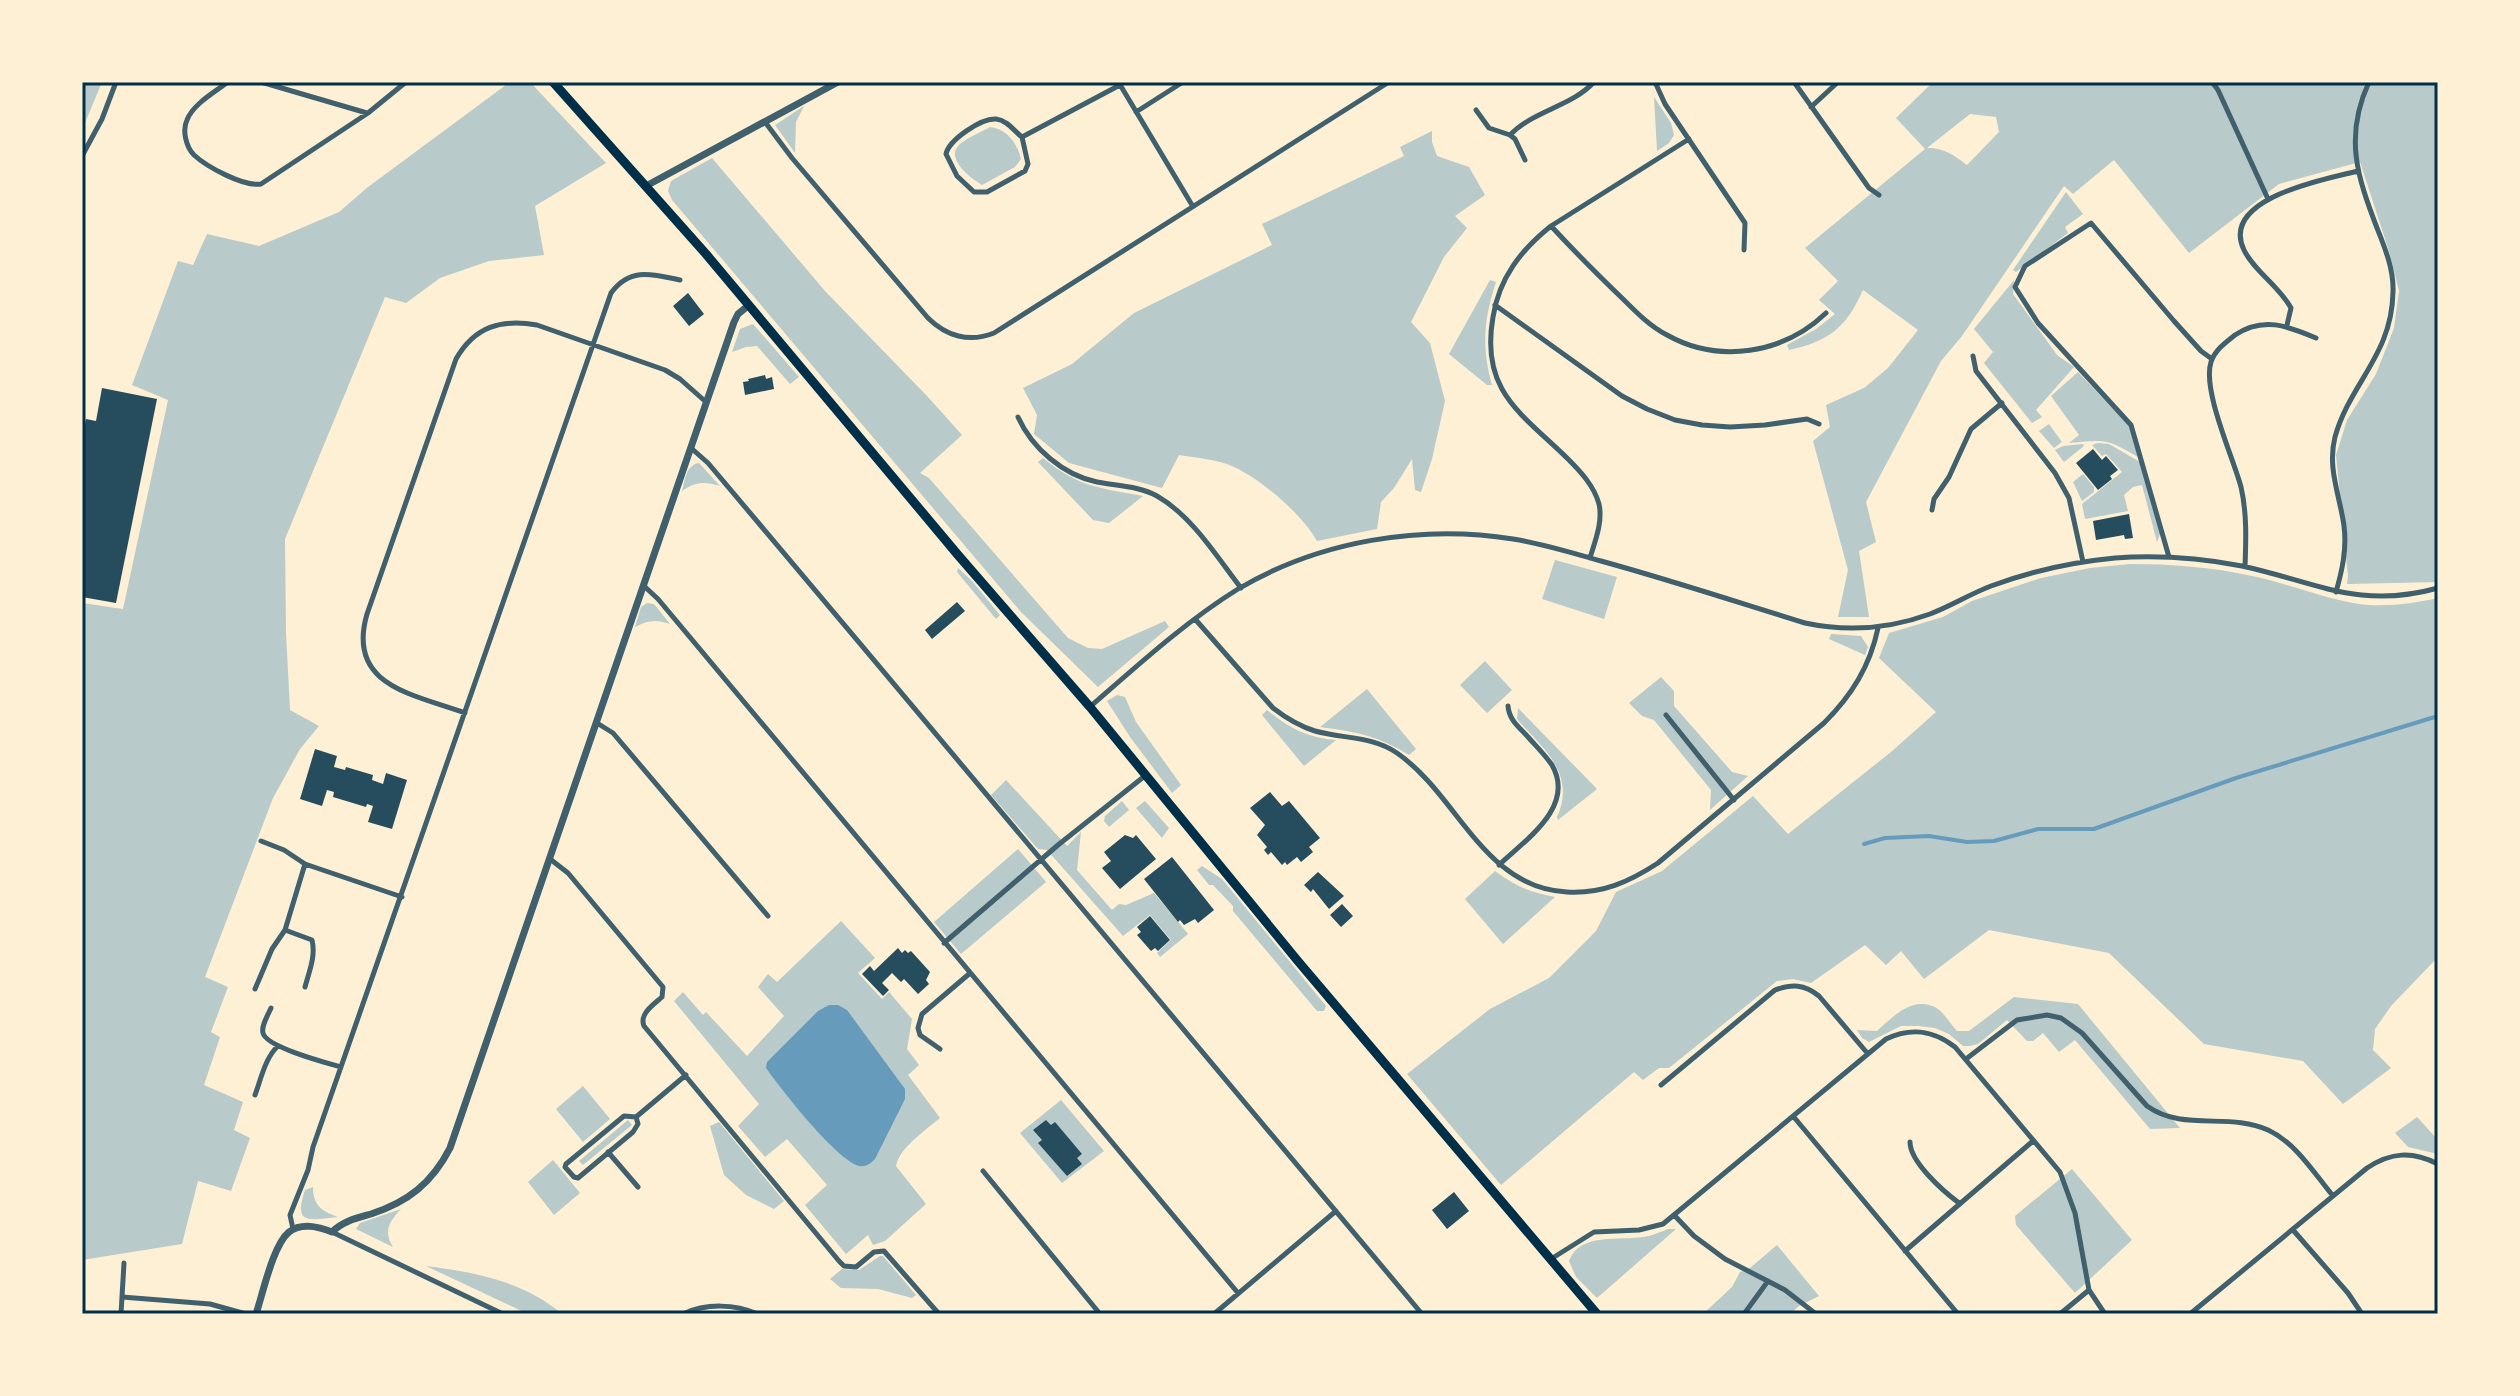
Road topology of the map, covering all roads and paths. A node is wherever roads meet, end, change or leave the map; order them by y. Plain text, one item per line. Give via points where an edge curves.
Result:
1 (116, 82) edge
2 (228, 82) edge
3 (261, 82) edge
4 (406, 82) edge
5 (553, 82) edge
6 (1183, 82) edge
7 (1389, 82) edge
8 (1594, 82) edge
9 (1655, 82) edge
10 (1794, 82) edge
11 (1838, 82) edge
12 (2212, 82) edge
13 (2369, 82) edge
14 (834, 83) edge
15 (1119, 83) edge
16 (1811, 107) junction
17 (1476, 110) dead end
18 (1136, 112) junction
19 (368, 113) junction
20 (765, 122) junction
21 (1510, 135) junction
22 (1022, 137) junction
23 (1689, 139) junction
24 (82, 156) edge
25 (1525, 160) dead end
26 (2358, 171) junction
27 (646, 186) junction
28 (1879, 195) dead end
29 (2268, 199) junction
30 (1192, 205) junction
31 (1551, 226) junction
32 (1744, 250) dead end
33 (680, 280) dead end
34 (749, 305) junction
35 (1495, 305) junction
36 (1826, 313) dead end
37 (2287, 325) junction
38 (2316, 338) dead end
39 (593, 345) junction
40 (1973, 356) dead end
41 (2212, 359) junction
42 (706, 402) junction
43 (2002, 403) junction
44 (1018, 417) dead end
45 (1819, 424) dead end
46 (691, 448) junction
47 (1932, 510) dead end
48 (2170, 557) junction
49 (1590, 558) junction
50 (2083, 562) junction
51 (2245, 567) junction
52 (643, 585) junction
53 (1241, 588) junction
54 (2438, 588) edge
55 (2336, 592) junction
56 (1195, 619) junction
57 (1878, 628) junction
58 (1508, 706) dead end
59 (1090, 707) junction
60 (465, 713) junction
61 (1666, 715) dead end
62 (597, 723) junction
63 (1146, 774) junction
64 (1734, 800) junction
65 (261, 841) dead end
66 (550, 859) junction
67 (1041, 861) junction
68 (305, 864) junction
69 (1499, 865) junction
70 (402, 897) junction
71 (768, 916) dead end
72 (285, 930) junction
73 (944, 943) junction
74 (969, 974) junction
75 (305, 987) dead end
76 (255, 989) dead end
77 (271, 1008) dead end
78 (278, 1046) junction
79 (940, 1049) dead end
80 (1868, 1054) junction
81 (1966, 1059) junction
82 (341, 1067) junction
83 (686, 1075) junction
84 (1661, 1085) dead end
85 (255, 1095) dead end
86 (1793, 1116) junction
87 (636, 1117) junction
88 (2033, 1141) junction
89 (1910, 1142) dead end
90 (608, 1152) junction
91 (2438, 1164) edge
92 (983, 1171) dead end
93 (638, 1187) dead end
94 (2333, 1196) junction
95 (1959, 1203) junction
96 (1336, 1211) junction
97 (1675, 1216) junction
98 (293, 1229) junction
99 (2293, 1230) junction
100 (332, 1232) junction
101 (1905, 1251) junction
102 (1551, 1259) junction
103 (124, 1263) dead end
104 (1768, 1281) junction
105 (2089, 1290) junction
106 (1238, 1293) junction
107 (122, 1297) junction
108 (121, 1314) edge
109 (246, 1314) edge
110 (256, 1314) edge
111 (503, 1314) edge
112 (683, 1314) edge
113 (758, 1314) edge
114 (939, 1314) edge
115 (1100, 1314) edge
116 (1214, 1314) edge
117 (1422, 1314) edge
118 (1597, 1314) edge
119 (1744, 1314) edge
120 (1816, 1314) edge
121 (1958, 1314) edge
122 (2060, 1314) edge
123 (2105, 1314) edge
124 (2190, 1314) edge
125 (2362, 1314) edge

1 - 24 street
2 - 19 street via 188,116 186,140 195,156 254,186
3 - 19 street
4 - 19 street
5 - 27 main road
6 - 18 street
7 - 30 street
8 - 21 street
9 - 23 street
10 - 16 street
11 - 16 street
12 - 29 street
13 - 26 street via 2353,138
14 - 20 street
15 - 18 street
15 - 22 street
16 - 28 street
17 - 21 street via 1489,128
18 - 30 street
20 - 27 street
20 - 30 street via 928,318 944,332 963,338 994,333
21 - 25 street
22 - 22 street via 1025,171 980,194 957,176 946,155 956,137 990,120 1005,122
23 - 31 street
23 - 32 street via 1745,223
26 - 29 street
26 - 55 street via 2391,269 2393,303 2382,347 2334,444 2332,469 2344,530
27 - 34 main road
29 - 37 street via 2247,217 2240,239 2245,253 2286,298 2291,308
31 - 35 street via 1523,251
31 - 36 street via 1631,307 1684,343 1728,352 1760,349 1796,336
33 - 39 street via 643,274 618,283
34 - 42 street via 734,322
34 - 59 main road
35 - 45 street via 1622,396 1675,420 1730,427 1807,419
35 - 49 street via 1490,348 1501,390 1595,493 1601,518
37 - 38 street
37 - 41 street via 2244,328
39 - 42 street via 665,370
39 - 60 street
39 - 60 street via 523,322 494,326 470,338 456,359 387,554 363,628 364,657 394,687
40 - 43 street via 1976,371
41 - 48 street via 2091,223 2025,266 2015,287 2038,323 2131,425
41 - 51 street via 2213,396 2244,506
42 - 46 street
43 - 47 street via 1971,429
43 - 50 street via 2069,498
44 - 53 street via 1029,438 1065,469 1093,481 1144,490 1172,507
46 - 52 street
46 - 67 street
48 - 50 street
48 - 51 street
49 - 53 street via 1510,538 1399,536 1295,562
49 - 57 street via 1805,623
50 - 57 street via 2010,580 1929,614
51 - 55 street
52 - 62 street
52 - 73 street
53 - 56 street
54 - 55 street via 2387,597
56 - 59 street
56 - 69 street via 1286,718 1318,732 1364,739 1402,757
57 - 64 street via 1867,666 1844,703
58 - 69 street via 1511,719 1554,768 1558,794 1549,817
59 - 63 main road
60 - 70 street
61 - 64 street
62 - 66 street
62 - 71 street via 613,733
63 - 67 street
63 - 102 main road
64 - 69 street via 1658,863 1614,887 1559,892 1525,882
65 - 68 street
66 - 83 street via 568,873 663,987 662,997 642,1021
66 - 100 street via 442,1163 412,1195
67 - 73 street
67 - 96 street
68 - 70 street
68 - 72 street
70 - 82 street
72 - 75 street via 312,940
72 - 76 street
73 - 74 street
74 - 79 street via 919,1021 920,1035
74 - 106 street
77 - 78 street via 263,1033
78 - 82 street
78 - 85 street
80 - 81 street via 1900,1032 1915,1031 1943,1038
80 - 84 street via 1819,996 1809,988 1787,985
80 - 86 street
81 - 88 street
81 - 94 street via 2017,1020 2061,1018 2082,1033 2157,1113 2266,1128 2293,1148
82 - 98 street via 290,1215
83 - 87 street
83 - 114 street via 844,1266 856,1267 874,1252 884,1251
86 - 97 street
86 - 101 street
87 - 90 street via 633,1132
87 - 90 street via 624,1116 565,1167 578,1178
88 - 95 street
88 - 105 street via 2060,1172 2069,1192
89 - 95 street via 1912,1156
90 - 93 street
91 - 94 street via 2411,1154 2382,1158
92 - 115 street
94 - 99 street
95 - 101 street
96 - 106 street
96 - 117 street
97 - 102 street via 1651,1228 1594,1232
97 - 104 street via 1725,1259
98 - 100 street via 308,1226
98 - 110 street via 281,1242
99 - 124 street
99 - 125 street
100 - 111 street
101 - 121 street
102 - 118 main road
103 - 107 street
104 - 119 street
104 - 120 street
105 - 122 street
105 - 123 street
106 - 116 street
107 - 108 street
107 - 109 street via 210,1304
112 - 113 street via 722,1306

